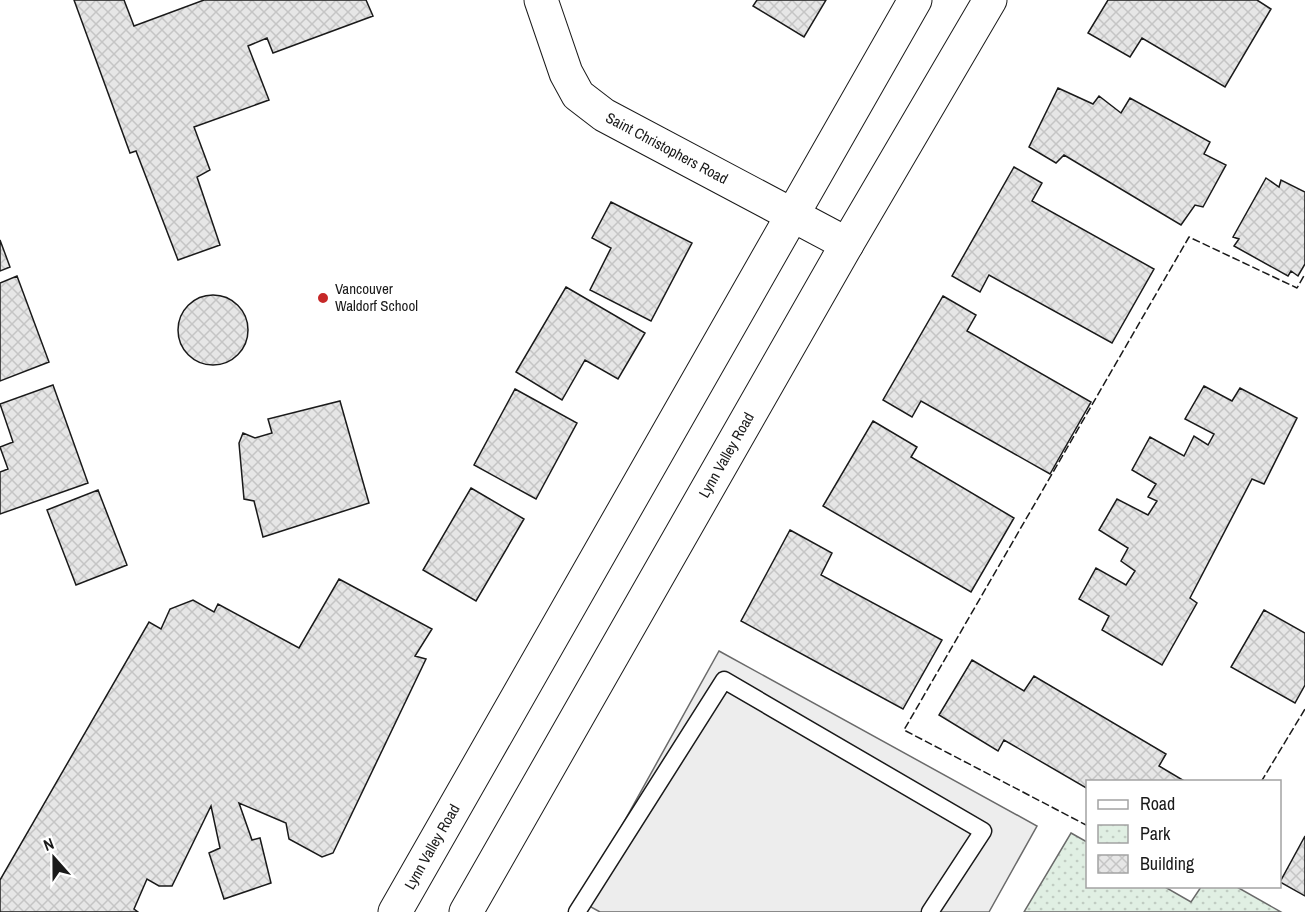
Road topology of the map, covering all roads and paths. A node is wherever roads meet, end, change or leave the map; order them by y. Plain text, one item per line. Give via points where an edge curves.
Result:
1 (541, 0) edge
2 (915, 0) edge
3 (990, 0) edge
4 (791, 215) junction
5 (847, 244) junction
6 (395, 912) edge
7 (466, 912) edge
8 (577, 912) edge
9 (930, 912) edge

1 - 4 main road, Saint Christophers Road via 566,73 578,95 604,115
2 - 4 main road, Lynn Valley Road
3 - 5 main road, Lynn Valley Road
4 - 5 main road, Saint Christophers Road
4 - 6 main road, Lynn Valley Road
5 - 7 main road, Lynn Valley Road
8 - 9 lane via 724,680 983,831

